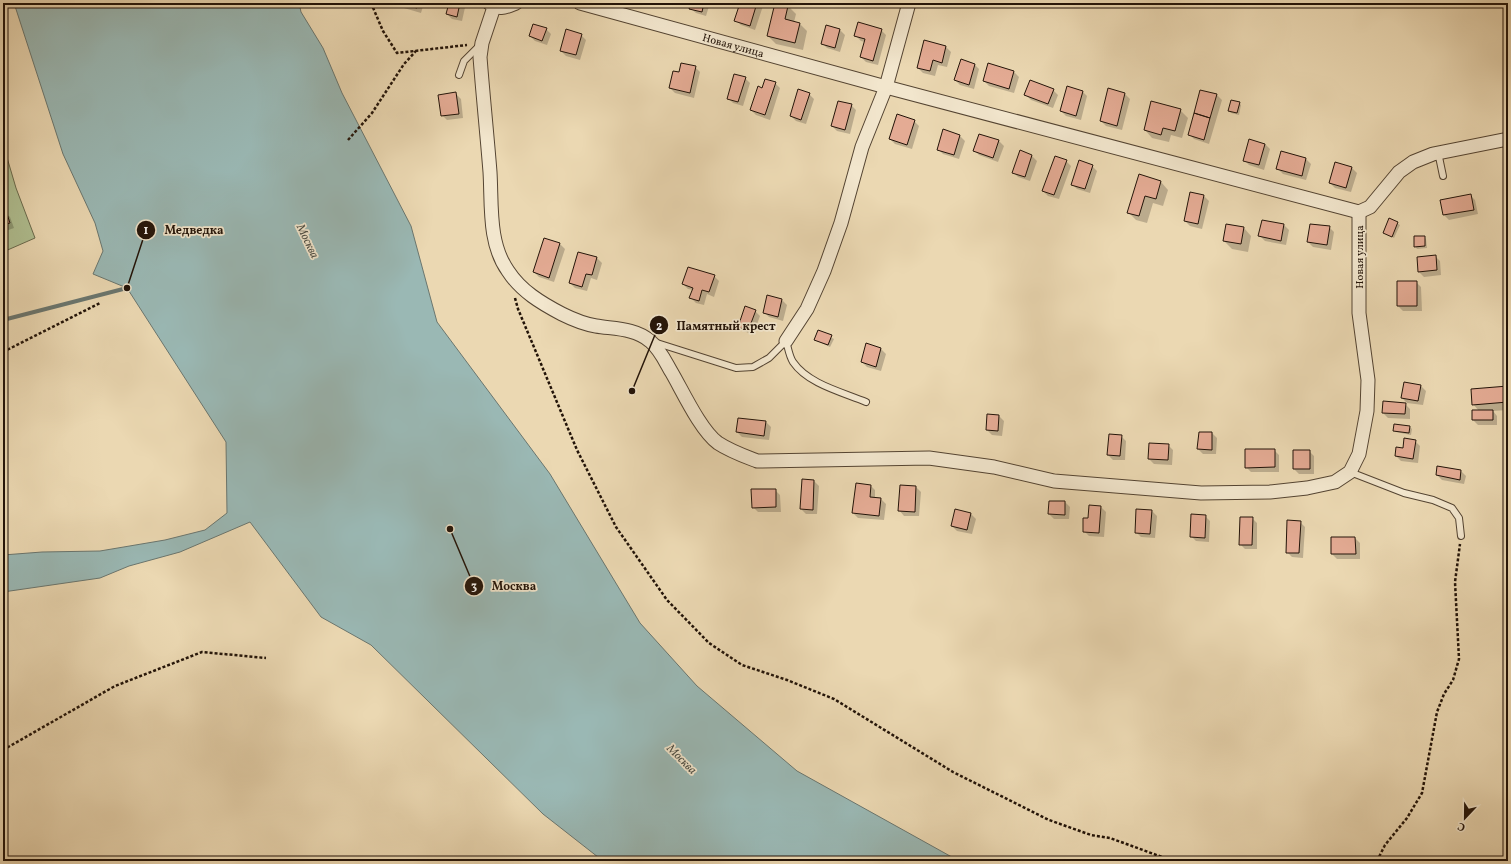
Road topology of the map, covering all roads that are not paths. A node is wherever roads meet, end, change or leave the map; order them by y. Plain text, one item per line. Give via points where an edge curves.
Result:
1 (516, 3) edge
2 (580, 3) edge
3 (909, 3) edge
4 (491, 5) edge
5 (482, 43) junction
6 (459, 75) dead end
7 (886, 87) junction
8 (1508, 139) edge
9 (1438, 152) junction
10 (1443, 176) dead end
11 (1359, 212) junction
12 (786, 341) junction
13 (651, 342) junction
14 (866, 402) dead end
15 (1350, 472) junction
16 (1461, 536) road end

1 - 4 street via 504,8
2 - 7 street, Новая улица
3 - 7 street
4 - 5 street
5 - 6 lane via 464,61
5 - 13 street via 480,57 492,226 497,251 507,271 519,286 539,302 567,317 595,326 621,329 641,335
7 - 11 street, Новая улица
7 - 12 street via 862,147 841,223 824,271 807,309
8 - 9 street, Новая улица
9 - 10 lane
9 - 11 street, Новая улица via 1413,162 1398,172 1370,207
11 - 15 street, Новая улица via 1359,313 1368,380 1359,454
12 - 13 lane via 769,358 753,367 736,368
12 - 14 lane via 792,360 801,371 818,382
13 - 15 street via 664,358 700,423 717,443 757,461 928,458 994,467 1054,481 1201,493 1270,492 1307,488 1336,482
15 - 16 lane via 1452,508 1459,518

